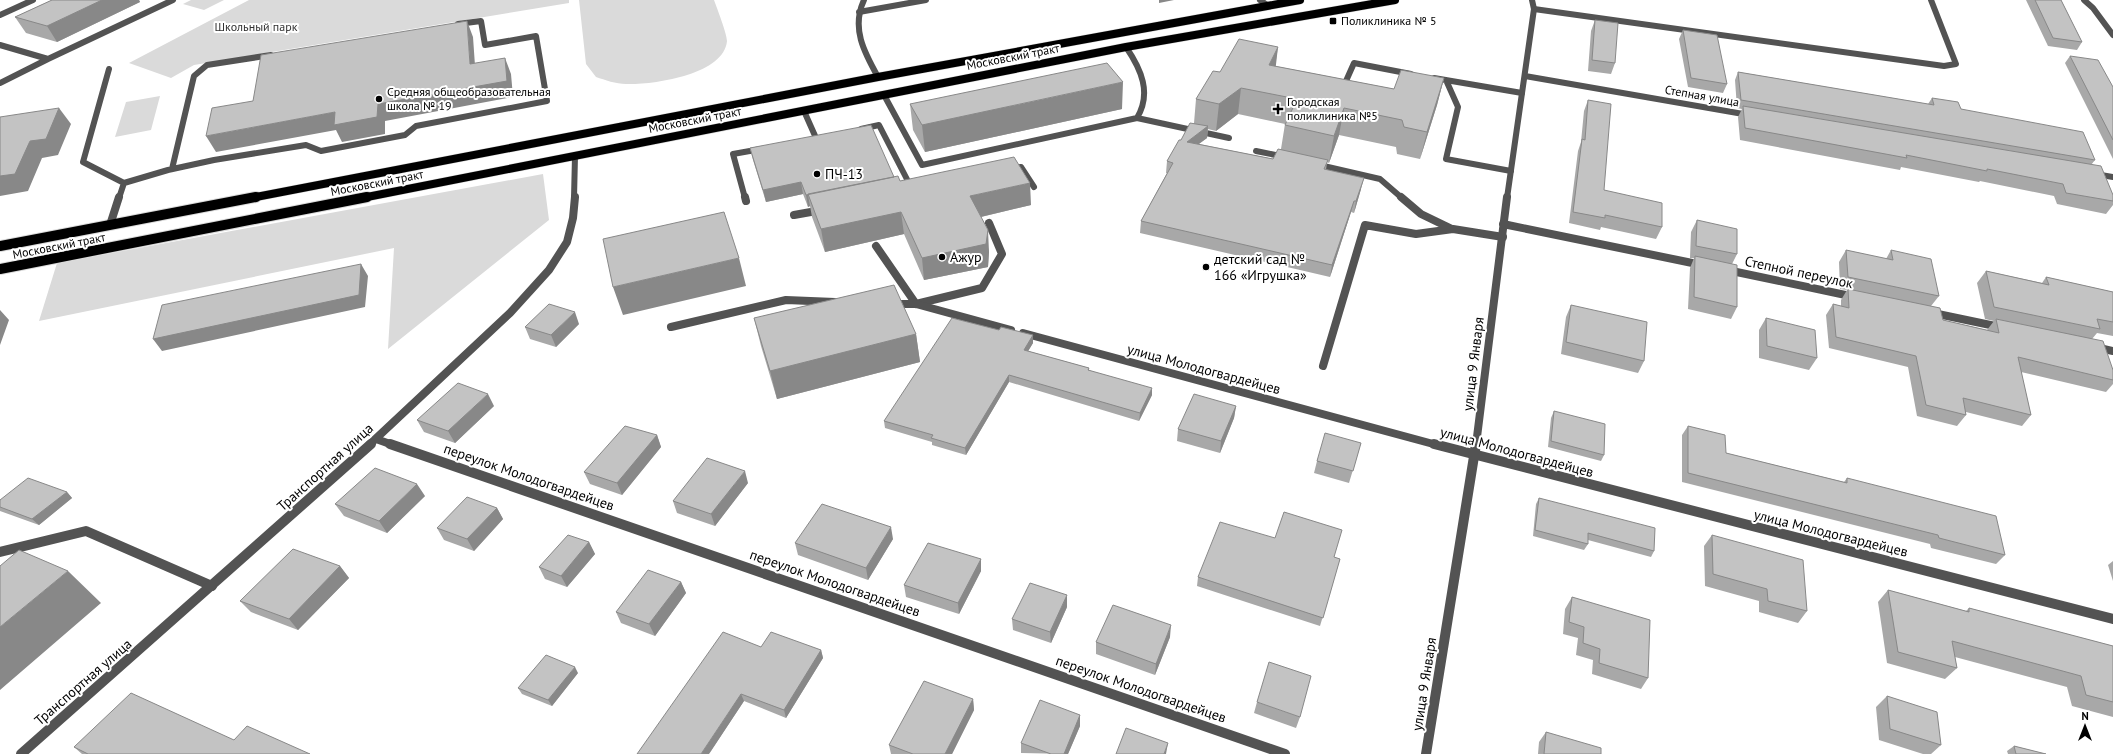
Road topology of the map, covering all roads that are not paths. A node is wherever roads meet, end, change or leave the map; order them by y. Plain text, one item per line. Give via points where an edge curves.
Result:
1 (33, 0) edge
2 (173, 0) edge
3 (864, 0) edge
4 (926, 0) edge
5 (1260, 0) edge
6 (1300, 0) edge
7 (1395, 0) edge
8 (1532, 0) edge
9 (1931, 0) edge
10 (2084, 0) edge
11 (1267, 6) junction
12 (1534, 9) junction
13 (859, 12) junction
14 (0, 15) edge
15 (450, 26) edge
16 (2113, 35) edge
17 (0, 45) edge
18 (1126, 47) junction
19 (277, 54) edge
20 (48, 59) junction
21 (109, 69) dead end
22 (1415, 74) edge
23 (1525, 76) junction
24 (878, 77) junction
25 (1430, 77) edge
26 (1446, 80) junction
27 (0, 83) edge
28 (1522, 94) junction
29 (884, 95) junction
30 (1339, 97) edge
31 (804, 111) junction
32 (1760, 116) edge
33 (1137, 118) junction
34 (851, 131) edge
35 (1229, 138) dead end
36 (809, 139) edge
37 (771, 147) edge
38 (1256, 151) dead end
39 (575, 156) junction
40 (1295, 160) edge
41 (1310, 163) edge
42 (172, 169) junction
43 (998, 172) edge
44 (1511, 172) junction
45 (2090, 173) edge
46 (2113, 177) edge
47 (124, 184) junction
48 (1034, 187) dead end
49 (921, 189) edge
50 (913, 191) junction
51 (906, 192) edge
52 (746, 201) dead end
53 (831, 208) edge
54 (794, 215) dead end
55 (989, 224) dead end
56 (1503, 224) junction
57 (110, 225) junction
58 (1453, 229) junction
59 (1503, 237) junction
60 (0, 246) edge
61 (876, 246) dead end
62 (1707, 266) edge
63 (0, 269) edge
64 (1722, 269) edge
65 (1863, 299) edge
66 (840, 302) edge
67 (885, 303) edge
68 (916, 304) junction
69 (1925, 312) edge
70 (671, 327) dead end
71 (2011, 330) edge
72 (2090, 346) edge
73 (2113, 351) edge
74 (1323, 366) dead end
75 (376, 439) junction
76 (1475, 455) junction
77 (0, 552) edge
78 (212, 586) junction
79 (2113, 619) edge
80 (21, 754) edge
81 (1285, 754) edge
82 (1426, 754) edge

1 - 14 street
2 - 20 street
3 - 13 street
4 - 13 street
5 - 11 street
6 - 11 main road, Московский тракт
7 - 18 main road, Московский тракт
8 - 12 street, улица 9 Января
9 - 12 street via 1956,64 1936,65
10 - 16 street via 2100,16
11 - 24 main road, Московский тракт
12 - 23 street, улица 9 Января
13 - 24 street via 859,38
15 - 42 street via 482,21 485,45 536,36 546,101 416,126 405,135 321,151 306,145
17 - 20 street
18 - 29 main road, Московский тракт
18 - 33 street via 1138,66 1145,94 1146,104
19 - 42 street via 207,66 194,76
20 - 27 street
21 - 47 street via 83,162
22 - 30 street via 1354,63
23 - 28 street, улица 9 Января
23 - 32 street, Степная улица
24 - 57 main road, Московский тракт
25 - 26 street
26 - 28 street
26 - 44 street via 1458,107 1446,159
28 - 44 street, улица 9 Января
29 - 31 main road, Московский тракт
29 - 33 street via 922,165
31 - 36 street via 820,137
31 - 39 main road, Московский тракт
33 - 35 street
34 - 50 street via 879,125
37 - 52 street via 733,154
38 - 40 street
39 - 63 main road, Московский тракт
39 - 75 street, Транспортная улица via 573,218 567,242 549,270 510,313
41 - 58 street via 1380,179 1421,214
42 - 47 street via 149,174
43 - 48 street via 1021,166
44 - 56 street, улица 9 Января
45 - 46 street
47 - 57 street
49 - 50 street
50 - 51 street
53 - 54 street
55 - 68 street via 1002,254 982,288
56 - 59 street, улица 9 Января
56 - 62 street
57 - 60 main road, Московский тракт
58 - 59 street
58 - 74 street via 1416,234 1365,226
59 - 76 street, улица 9 Января
61 - 68 street
64 - 65 street, Степной переулок
66 - 70 street via 786,300
67 - 68 street
68 - 76 street, улица Молодогвардейцев
69 - 71 street
72 - 73 street
75 - 78 street, Транспортная улица
75 - 81 street, переулок Молодогвардейцев
76 - 79 street, улица Молодогвардейцев
76 - 82 street, улица 9 Января
77 - 78 street via 86,531
78 - 80 street, Транспортная улица

